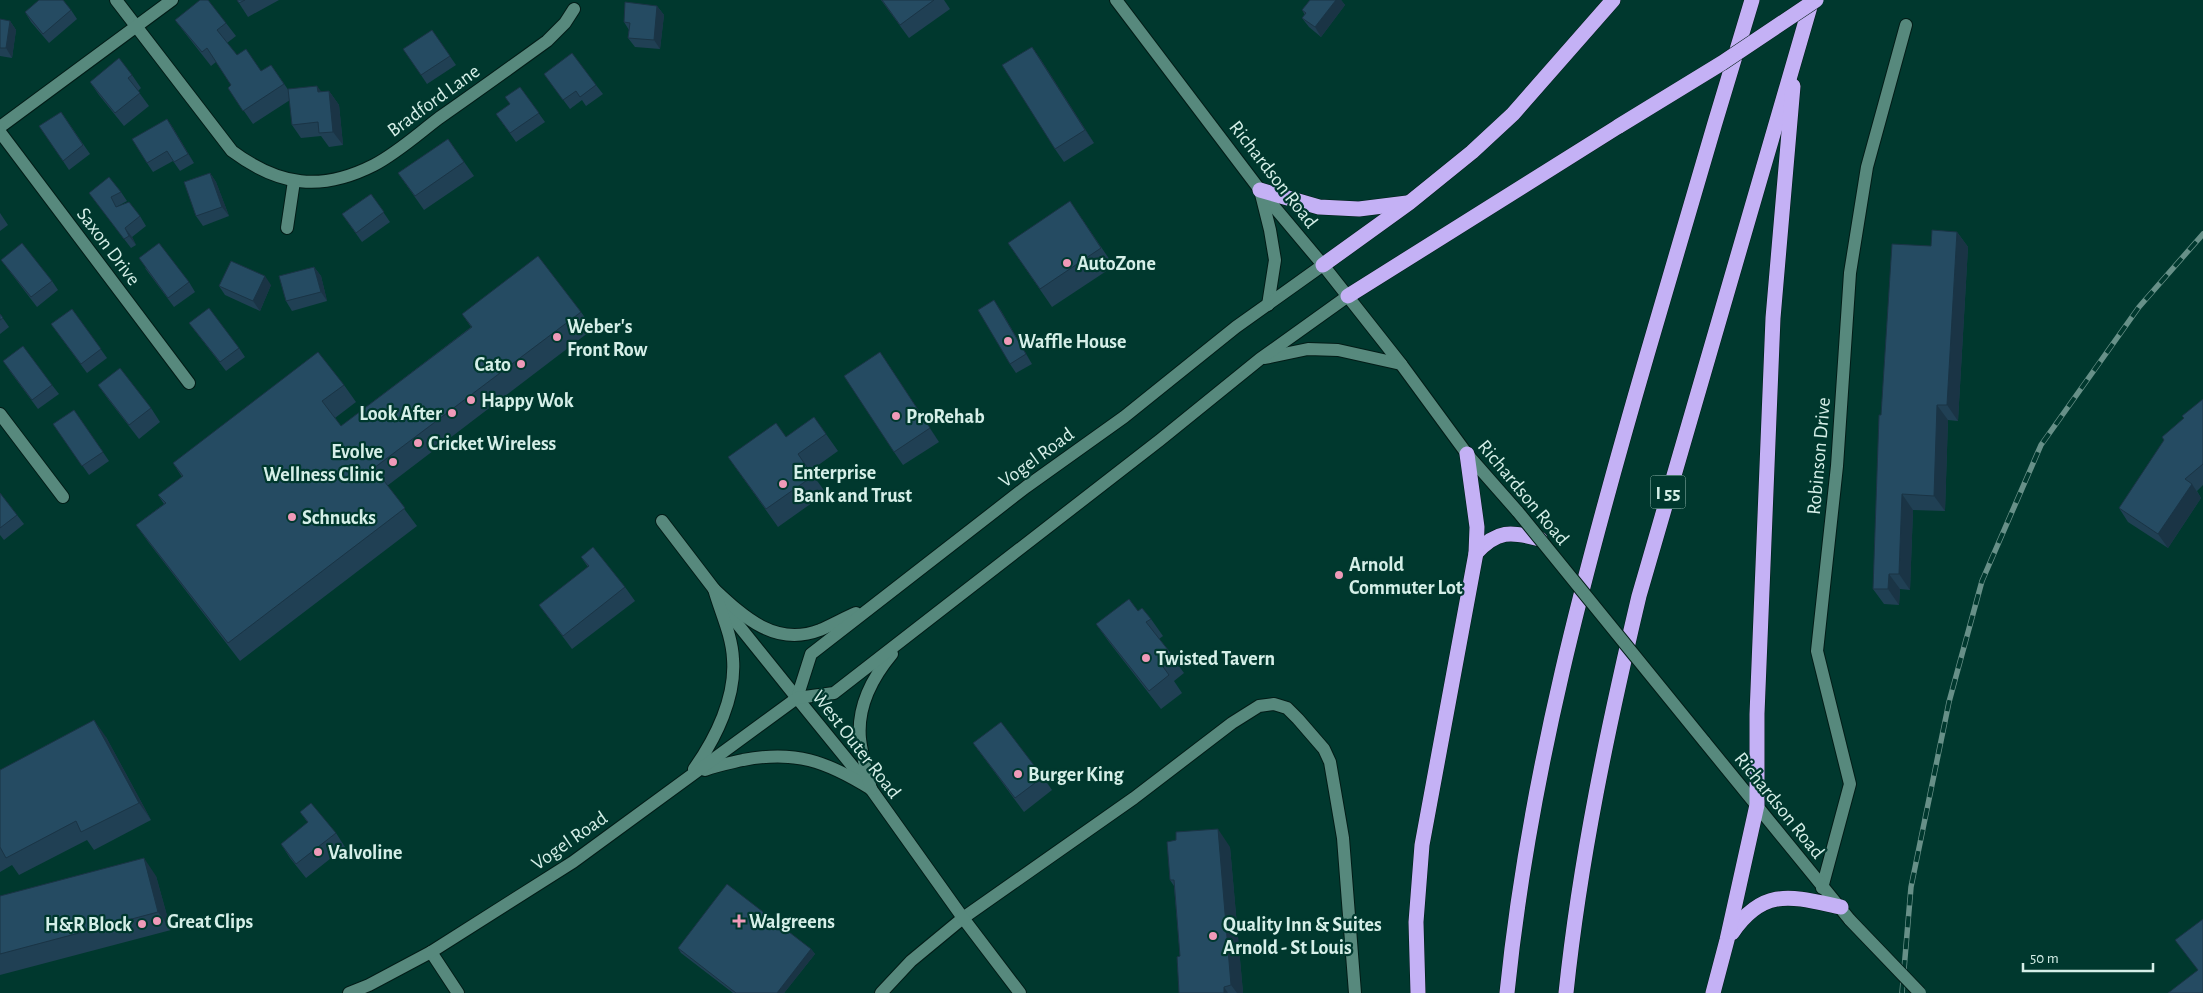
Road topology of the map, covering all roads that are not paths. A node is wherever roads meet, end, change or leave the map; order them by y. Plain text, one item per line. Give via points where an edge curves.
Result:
1 (116, 0) edge
2 (172, 0) edge
3 (1116, 0) edge
4 (1613, 0) edge
5 (1752, 0) edge
6 (1812, 0) edge
7 (1816, 0) edge
8 (574, 9) dead end
9 (1906, 25) dead end
10 (137, 28) junction
11 (1796, 52) junction
12 (0, 127) edge
13 (0, 132) edge
14 (294, 181) junction
15 (1260, 190) junction
16 (1409, 203) junction
17 (287, 228) dead end
18 (1323, 265) junction
19 (1348, 296) junction
20 (1268, 305) junction
21 (1260, 359) junction
22 (1402, 364) junction
23 (188, 383) dead end
24 (0, 414) edge
25 (1467, 454) junction
26 (62, 497) dead end
27 (662, 520) dead end
28 (1540, 539) junction
29 (1476, 553) junction
30 (714, 588) junction
31 (880, 601) junction
32 (905, 637) junction
33 (797, 698) junction
34 (689, 777) junction
35 (871, 789) junction
36 (1757, 805) junction
37 (1822, 888) junction
38 (1841, 907) junction
39 (963, 918) junction
40 (1727, 940) junction
41 (431, 952) junction
42 (349, 993) edge
43 (458, 993) edge
44 (881, 993) edge
45 (1020, 993) edge
46 (1355, 993) edge
47 (1418, 993) edge
48 (1507, 993) edge
49 (1566, 993) edge
50 (1713, 993) edge
51 (1920, 993) edge

1 - 10 street, Bradford Lane
2 - 10 street
3 - 15 street, Richardson Road
4 - 16 highway via 1513,114
5 - 48 highway via 1624,434 1570,630 1535,797
6 - 11 highway, I 55
7 - 19 highway, bridge via 1738,53
8 - 14 street, Bradford Lane via 547,41 375,164 337,179
9 - 37 street, Robinson Drive via 1867,166 1850,273 1837,466 1817,651 1850,784
10 - 12 street
10 - 14 street, Bradford Lane via 232,151 272,176
11 - 36 highway via 1773,318 1758,684
11 - 49 highway, I 55 via 1639,596 1598,780
13 - 23 street, Saxon Drive
14 - 17 street
15 - 16 highway via 1318,207 1359,209
15 - 18 street, Richardson Road
15 - 20 street via 1275,260
16 - 18 highway
18 - 19 street, Richardson Road
18 - 20 street, Vogel Road
19 - 21 street, Vogel Road
19 - 22 street, Richardson Road
20 - 31 street, Vogel Road
21 - 22 street via 1308,349 1338,350
21 - 32 street, Vogel Road
22 - 25 street, Richardson Road
24 - 26 street
25 - 28 street, Richardson Road, bridge
25 - 29 highway via 1477,527
27 - 30 street, West Outer Road
28 - 29 highway via 1512,534 1489,539
28 - 36 street, Richardson Road, bridge
29 - 47 highway via 1422,845 1416,922
30 - 31 street via 750,620 765,630 781,634 819,631
30 - 33 street, West Outer Road via 727,611
30 - 34 street via 733,657 734,680 717,730
31 - 33 street, Vogel Road via 811,654
32 - 33 street, Vogel Road via 834,692
32 - 35 street via 873,679 860,715 860,739
33 - 34 street, Vogel Road
33 - 35 street, West Outer Road
34 - 35 street via 739,761 763,756 788,756 831,767
34 - 41 street, Vogel Road via 573,862
35 - 39 street, West Outer Road
36 - 37 street, Richardson Road
36 - 40 highway
37 - 38 street, Richardson Road
38 - 40 highway via 1795,898 1774,899 1744,916
38 - 51 street, Richardson Road, bridge
39 - 44 street via 911,961
39 - 45 street, West Outer Road
39 - 46 street via 1134,798 1232,723 1259,706 1274,704 1287,708 1298,719 1324,749 1330,762 1343,838
40 - 50 highway
41 - 42 street, Vogel Road
41 - 43 street

